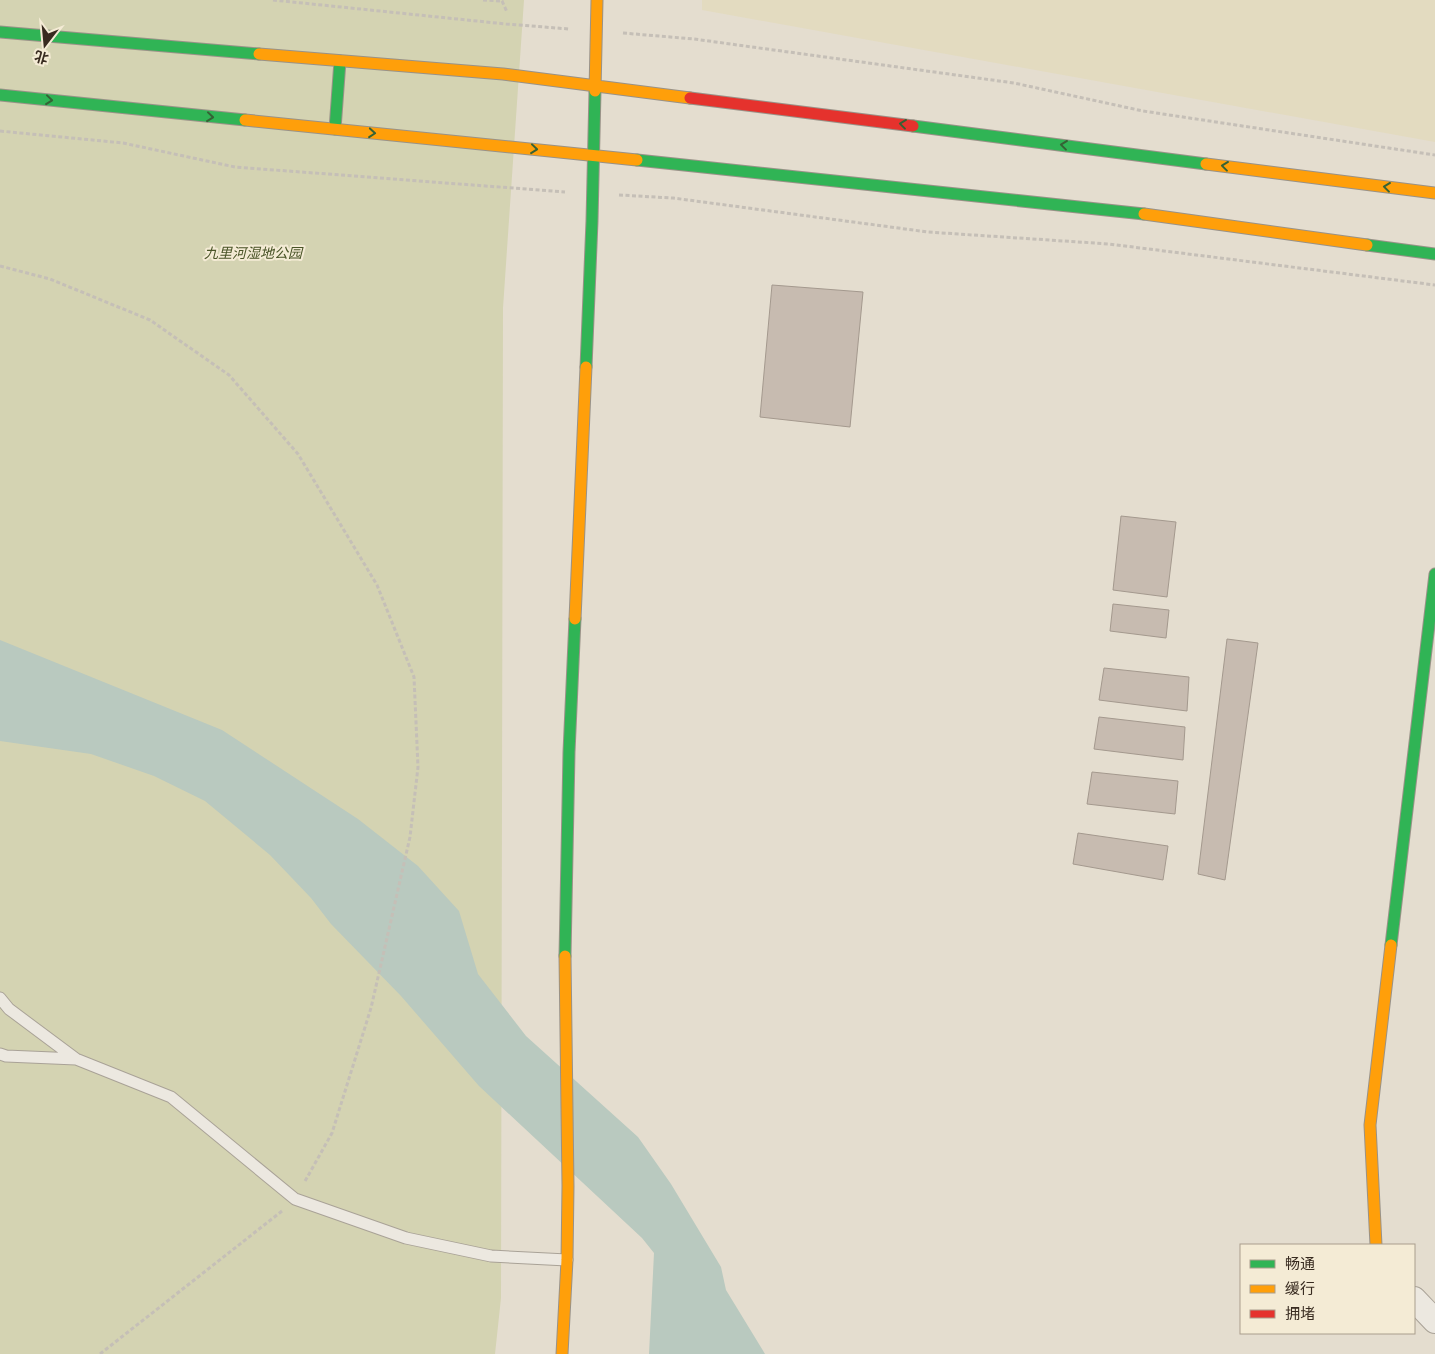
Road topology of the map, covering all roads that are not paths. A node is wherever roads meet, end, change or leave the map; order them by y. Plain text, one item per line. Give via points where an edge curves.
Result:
1 (597, 0) edge
2 (0, 32) edge
3 (340, 61) junction
4 (595, 85) junction
5 (0, 96) edge
6 (335, 130) junction
7 (594, 155) junction
8 (1435, 193) edge
9 (1435, 254) edge
10 (1435, 574) edge
11 (0, 998) edge
12 (0, 1054) edge
13 (76, 1059) junction
14 (1376, 1244) edge
15 (567, 1260) junction
16 (1415, 1300) edge
17 (1435, 1321) edge
18 (562, 1354) edge

1 - 4 main road
2 - 3 main road
3 - 4 main road
3 - 6 main road
4 - 7 main road
8 -> 4 main road
5 -> 6 main road
6 -> 7 main road
7 - 9 main road via 1138,213
7 - 15 main road via 569,752 564,984
10 - 14 main road via 1370,1125
11 - 13 lane
12 - 13 lane
13 - 15 lane via 171,1097 295,1199 406,1238 491,1256
15 - 18 main road
16 - 17 street

